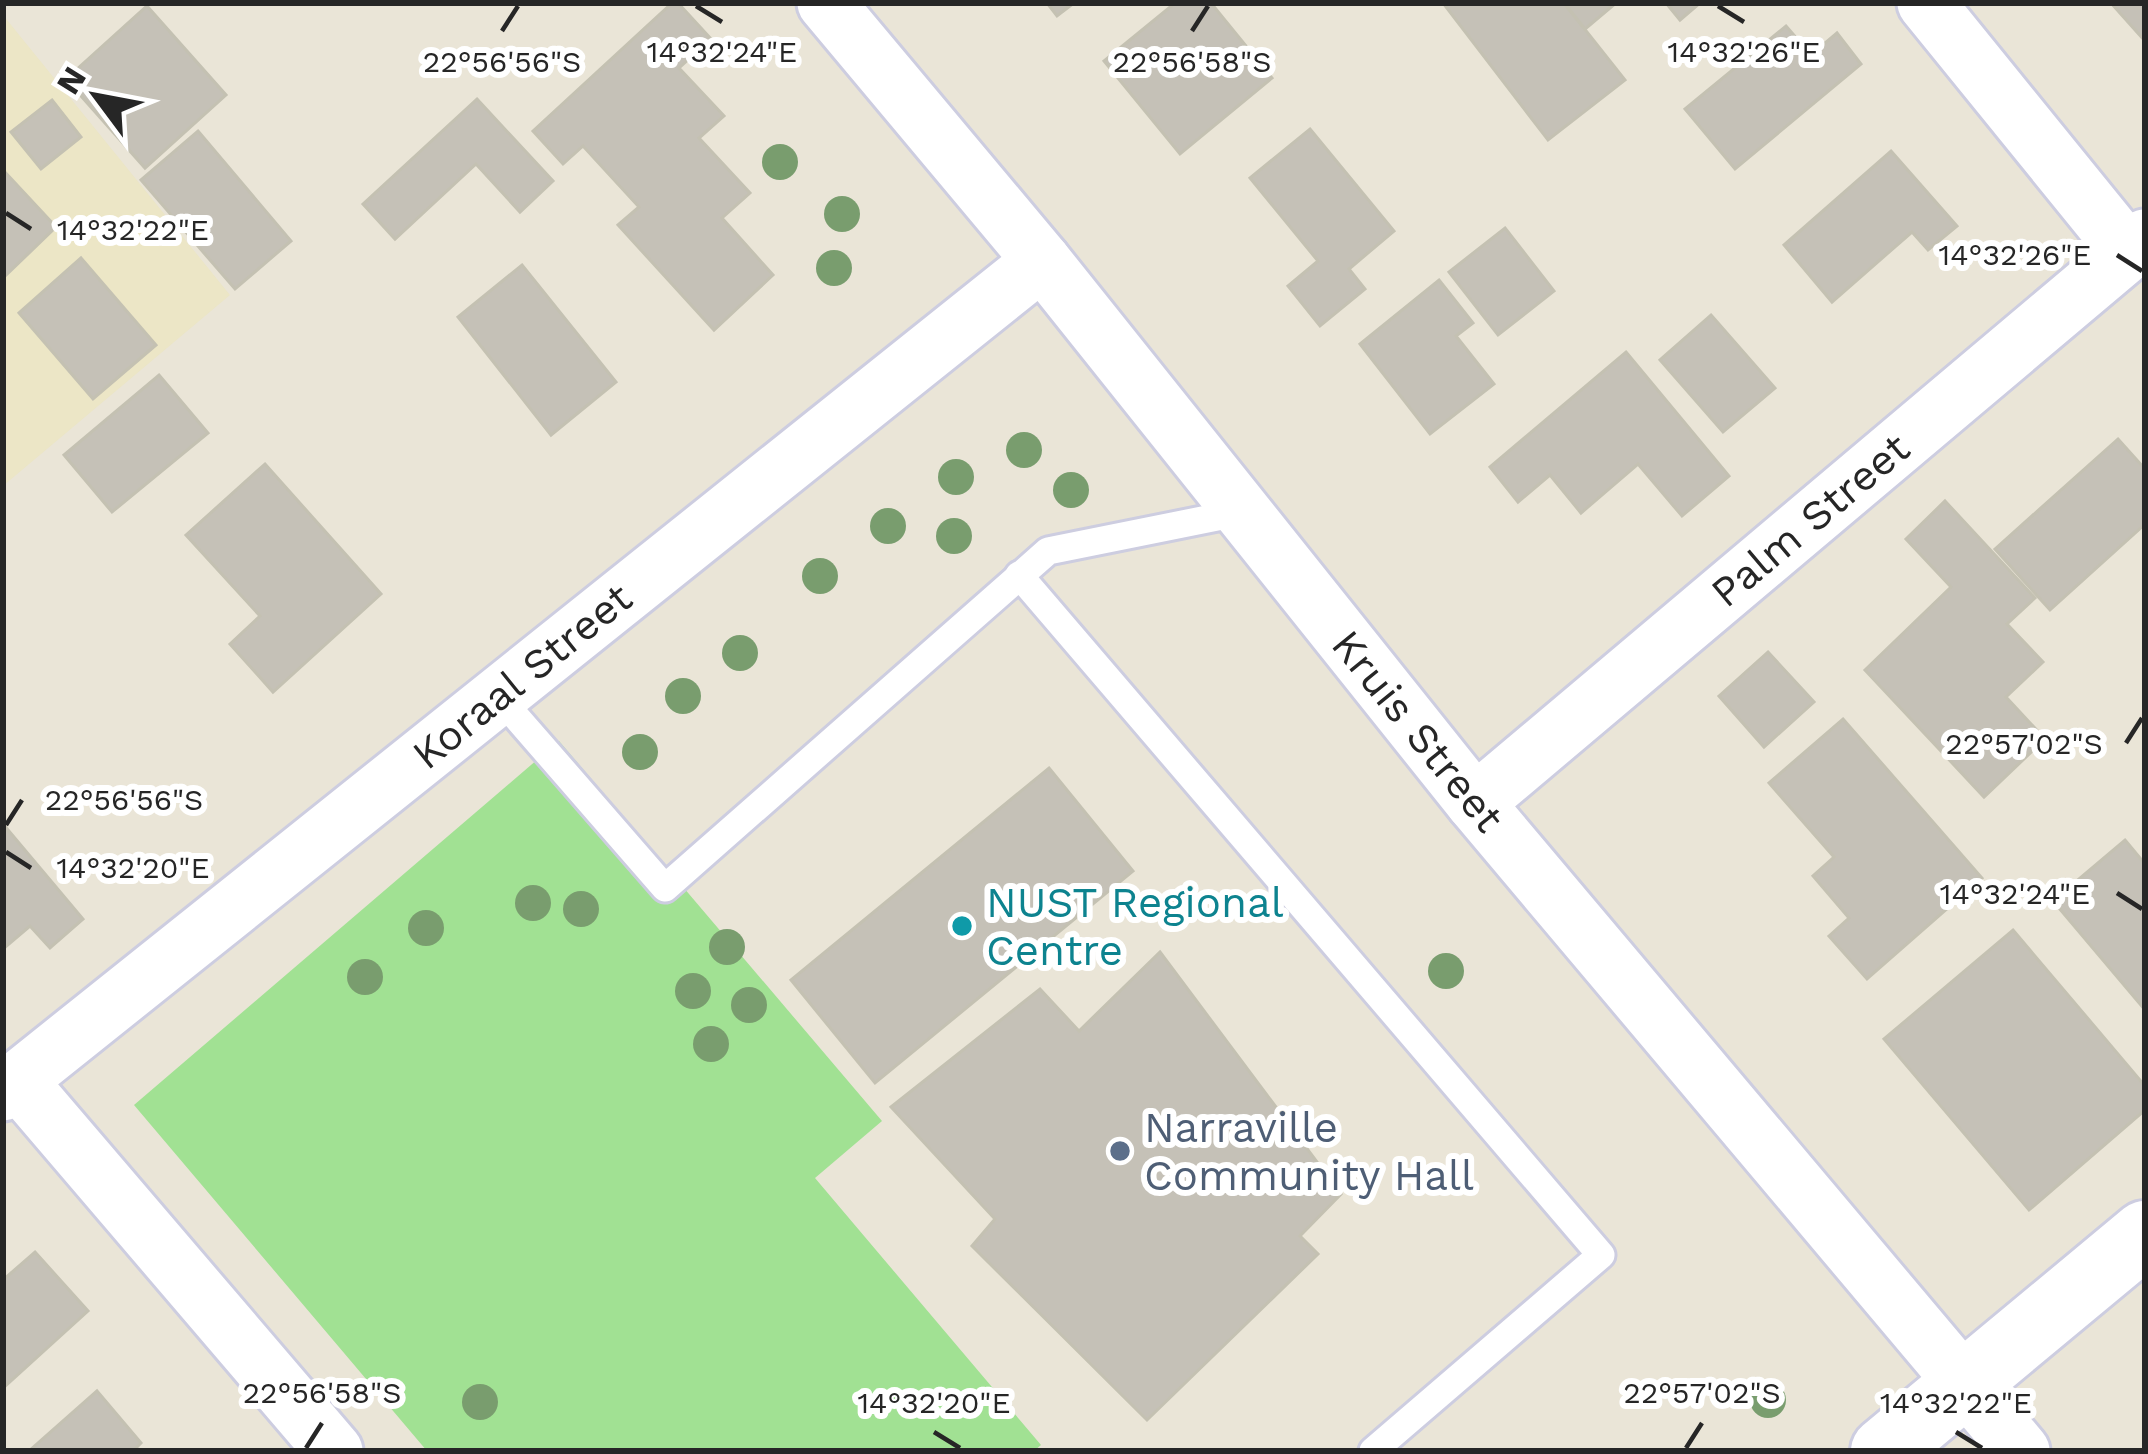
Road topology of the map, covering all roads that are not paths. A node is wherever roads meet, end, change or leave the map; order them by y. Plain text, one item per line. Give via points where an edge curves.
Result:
1 (826, 3) edge
2 (1926, 3) edge
3 (2136, 245) edge
4 (1042, 261) junction
5 (1242, 512) junction
6 (1019, 575) junction
7 (498, 696) junction
8 (1475, 803) junction
9 (10, 1086) edge
10 (2145, 1234) edge
11 (1964, 1383) junction
12 (334, 1451) edge
13 (1373, 1451) edge
14 (1884, 1451) edge
15 (2021, 1451) edge

1 - 4 street, Kruis Street
2 - 3 street
3 - 8 street, Palm Street
4 - 5 street, Kruis Street
4 - 7 street, Koraal Street
5 - 6 lane via 1048,551
5 - 8 street, Kruis Street
6 - 7 lane via 665,888
6 - 13 lane via 1601,1255
7 - 9 street, Koraal Street
8 - 11 street, Kruis Street
9 - 12 street
10 - 11 street
11 - 14 street
11 - 15 street, Kruis Street

